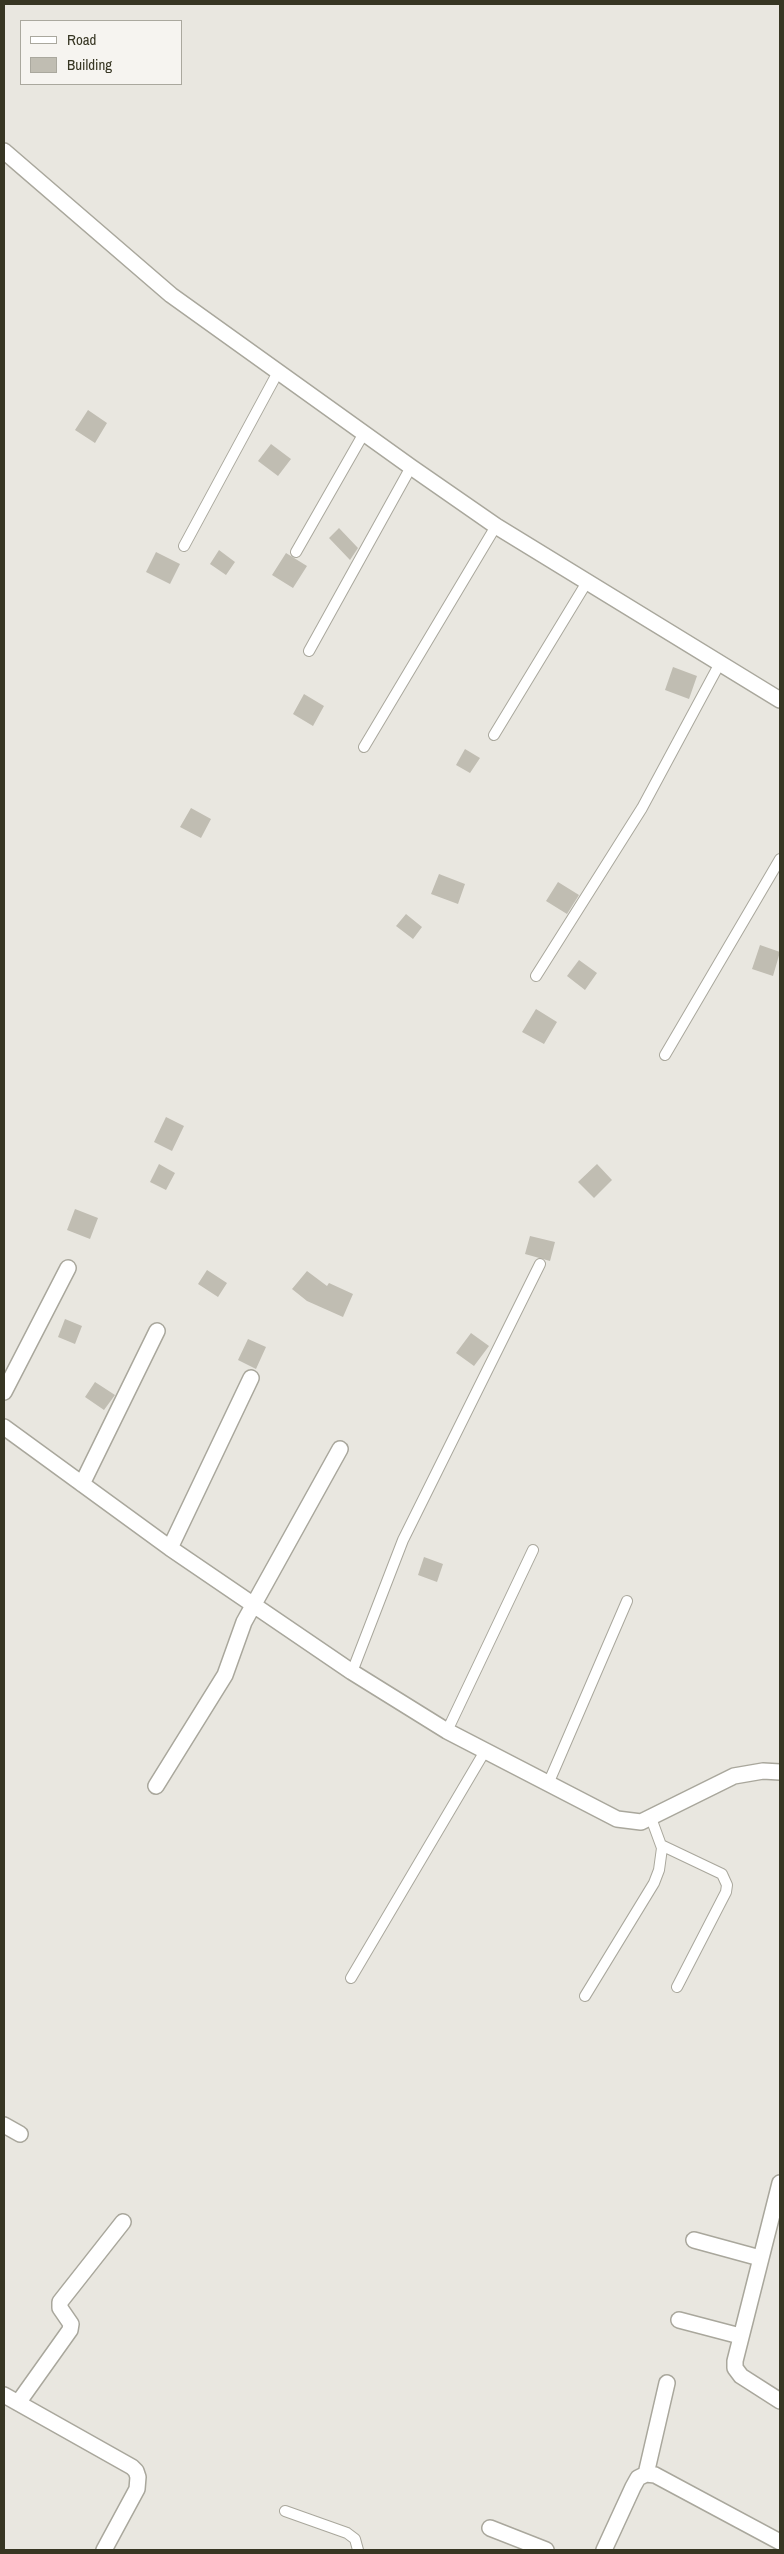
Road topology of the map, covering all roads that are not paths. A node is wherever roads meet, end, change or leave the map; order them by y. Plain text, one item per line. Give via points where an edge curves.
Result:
1 (4, 151) edge
2 (278, 372) junction
3 (364, 433) junction
4 (411, 467) junction
5 (496, 526) junction
6 (184, 546) dead end
7 (296, 552) dead end
8 (587, 582) junction
9 (309, 651) dead end
10 (720, 664) junction
11 (780, 700) edge
12 (494, 735) dead end
13 (364, 747) dead end
14 (780, 859) edge
15 (536, 976) dead end
16 (665, 1055) dead end
17 (540, 1264) dead end
18 (68, 1268) dead end
19 (157, 1331) dead end
20 (252, 1378) dead end
21 (4, 1392) edge
22 (4, 1427) edge
23 (340, 1449) dead end
24 (82, 1484) junction
25 (170, 1548) junction
26 (533, 1550) dead end
27 (627, 1600) dead end
28 (254, 1603) junction
29 (352, 1672) junction
30 (447, 1731) junction
31 (485, 1751) junction
32 (780, 1772) edge
33 (548, 1784) junction
34 (156, 1786) dead end
35 (651, 1818) junction
36 (661, 1846) junction
37 (351, 1978) dead end
38 (677, 1987) dead end
39 (585, 1996) dead end
40 (4, 2125) edge
41 (20, 2134) dead end
42 (780, 2183) edge
43 (123, 2222) dead end
44 (694, 2240) dead end
45 (760, 2258) junction
46 (679, 2320) dead end
47 (740, 2336) junction
48 (667, 2383) dead end
49 (4, 2395) edge
50 (780, 2401) edge
51 (18, 2403) junction
52 (646, 2474) junction
53 (285, 2511) dead end
54 (490, 2528) dead end
55 (780, 2542) edge
56 (104, 2550) edge
57 (358, 2550) edge
58 (546, 2550) edge
59 (604, 2550) edge

1 - 2 street via 171,295
2 - 3 street
2 - 6 lane
3 - 4 street
3 - 7 lane
4 - 5 street
4 - 9 lane
5 - 8 street
5 - 13 lane
8 - 10 street
8 - 12 lane
10 - 11 street
10 - 15 lane via 642,808
14 - 16 lane
17 - 29 lane via 403,1540
18 - 21 street
19 - 24 street
20 - 25 street
22 - 24 street
23 - 28 street
24 - 25 street
25 - 28 street
26 - 30 lane
27 - 33 lane
28 - 29 street
28 - 34 street via 225,1675
29 - 30 street
30 - 31 street
31 - 33 street
31 - 37 lane
32 - 35 street via 734,1776
33 - 35 street via 617,1819 641,1822
35 - 36 lane
36 - 38 lane via 722,1874 727,1885
36 - 39 lane via 662,1858 654,1884
40 - 41 street
42 - 45 street
43 - 51 street via 60,2302 60,2308 71,2324 70,2330
44 - 45 street
45 - 47 street
46 - 47 street
47 - 50 street via 735,2361 738,2373
48 - 52 street
49 - 51 street
51 - 56 street via 136,2471 137,2489
52 - 55 street via 655,2475
52 - 59 street via 638,2478 633,2487
53 - 57 lane via 348,2533 355,2539
54 - 58 street

